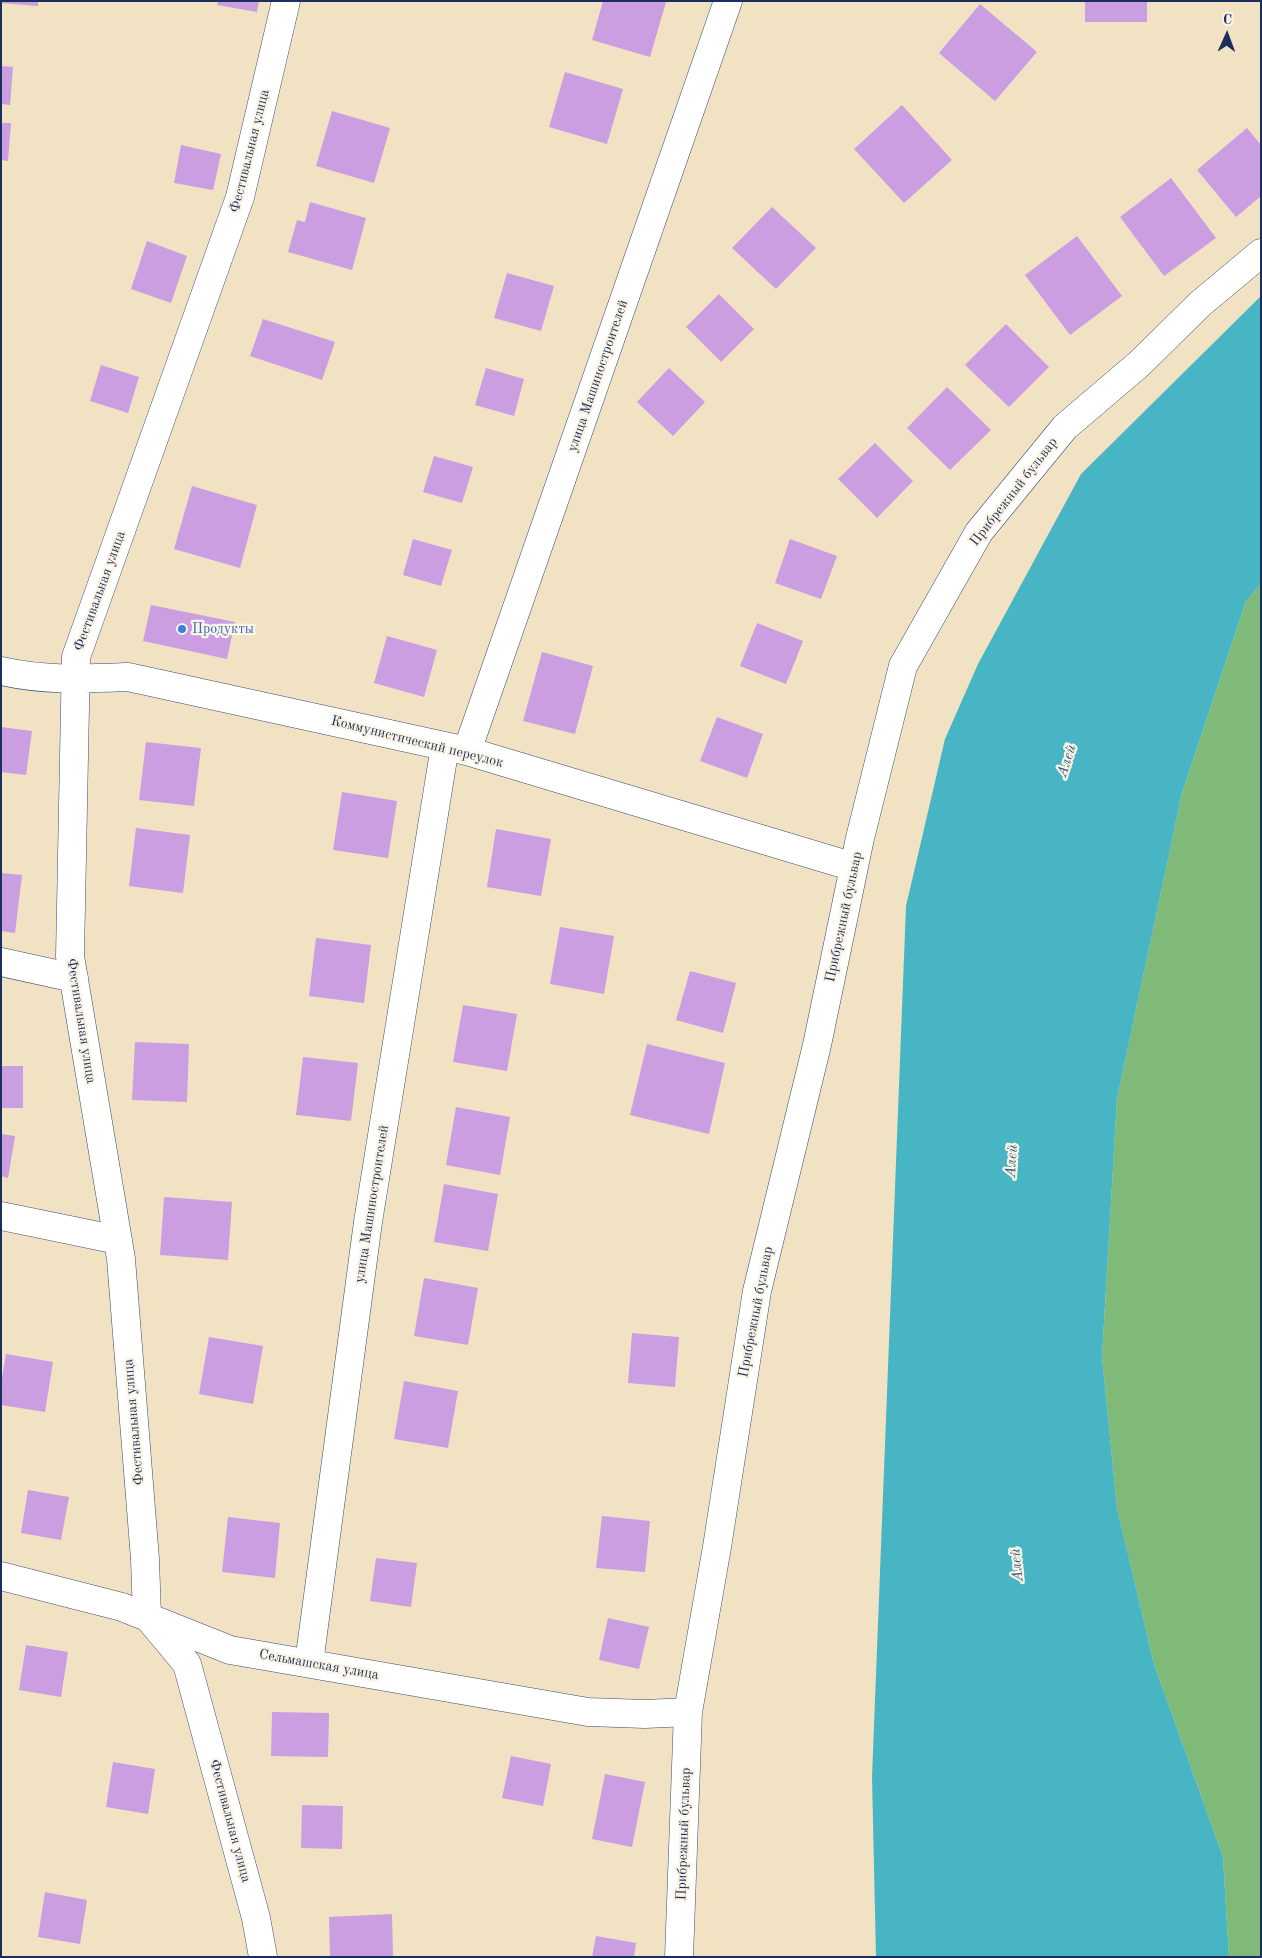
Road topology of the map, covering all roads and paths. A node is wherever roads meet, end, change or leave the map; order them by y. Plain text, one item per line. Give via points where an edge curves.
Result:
1 (286, 1) edge
2 (728, 1) edge
3 (1261, 252) edge
4 (1, 670) edge
5 (77, 679) junction
6 (456, 748) junction
7 (854, 867) junction
8 (1, 962) edge
9 (74, 978) junction
10 (1, 1216) edge
11 (118, 1240) junction
12 (1, 1576) edge
13 (147, 1616) junction
14 (309, 1663) junction
15 (688, 1712) junction
16 (263, 1957) edge
17 (679, 1957) edge

1 - 5 street, Фестивальная улица via 240,197 76,657
2 - 6 street, улица Машиностроителей
3 - 7 street, Прибрежный бульвар via 1065,427 979,532 903,666
4 - 5 street, Коммунистический переулок via 28,677
5 - 6 street, Коммунистический переулок via 128,677
5 - 9 street, Фестивальная улица via 70,956
6 - 7 street, Коммунистический переулок
6 - 14 street, улица Машиностроителей via 368,1222
7 - 15 street, Прибрежный бульвар via 817,1045 757,1290
8 - 9 street
9 - 11 street, Фестивальная улица
10 - 11 street
11 - 13 street, Фестивальная улица
12 - 13 street, Сельмашская улица via 122,1606
13 - 14 street, Сельмашская улица via 230,1650
13 - 16 street, Фестивальная улица via 187,1664 256,1918
14 - 15 street, Сельмашская улица via 588,1712
15 - 17 street, Прибрежный бульвар

